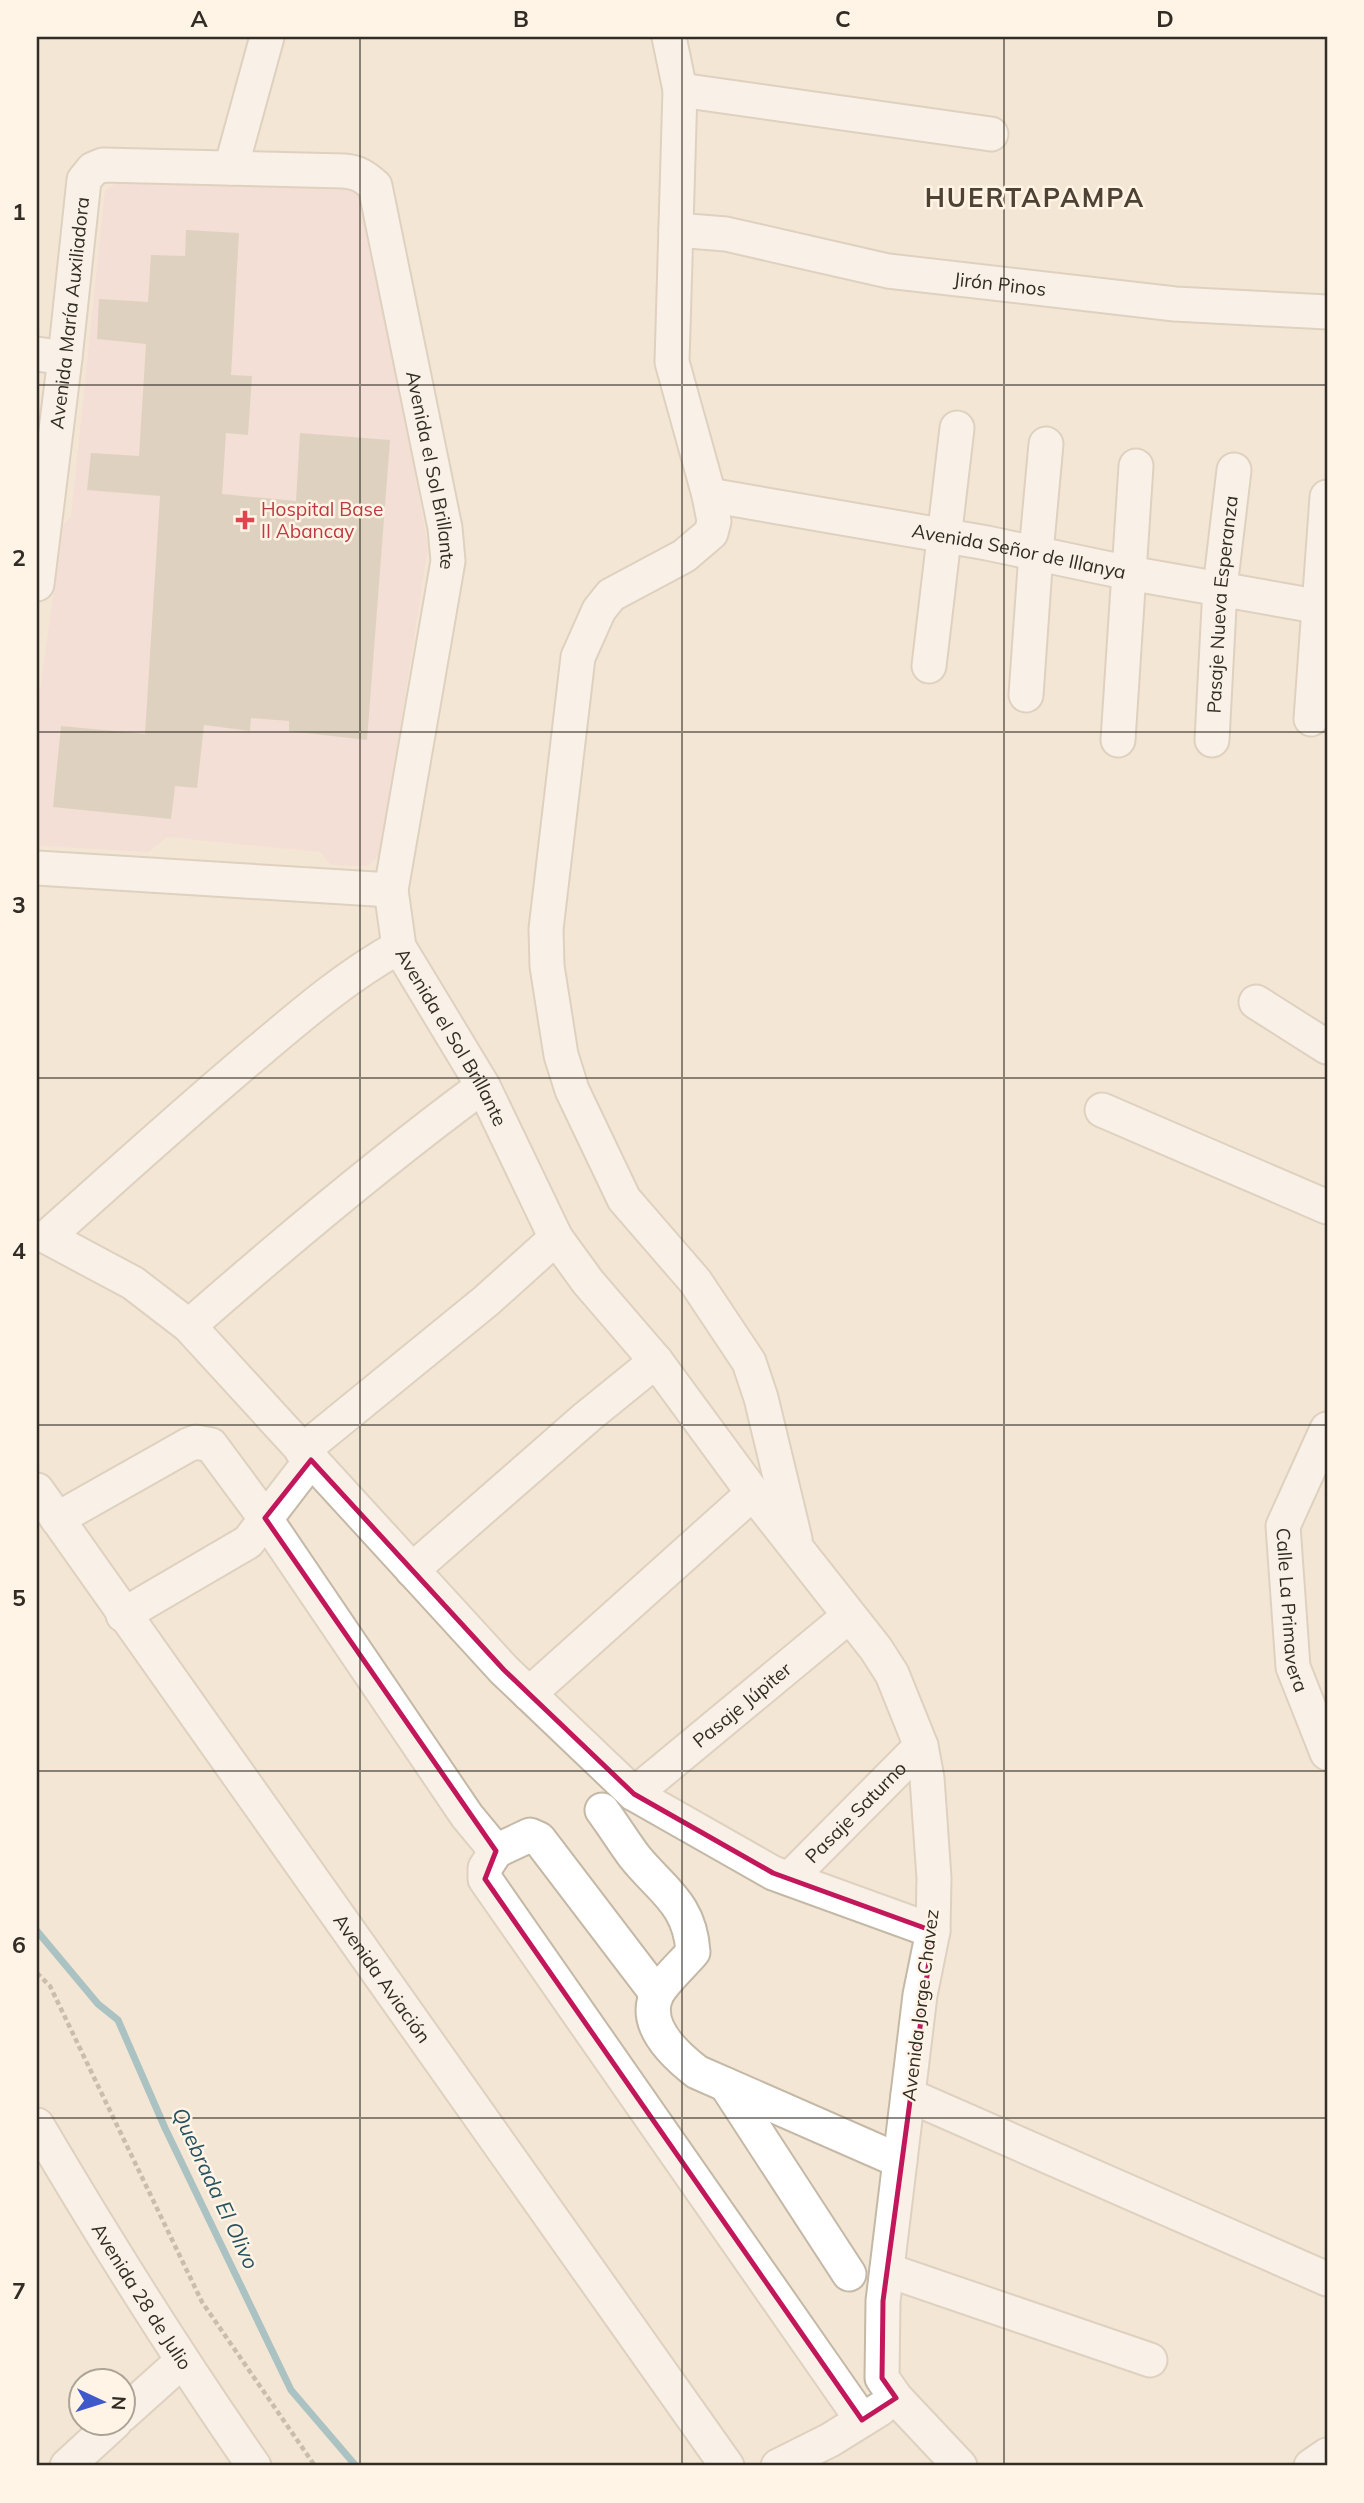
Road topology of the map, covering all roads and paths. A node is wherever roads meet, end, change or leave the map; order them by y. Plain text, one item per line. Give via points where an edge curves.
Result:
1 (267, 37) edge
2 (669, 37) edge
3 (680, 90) junction
4 (990, 134) dead end
5 (231, 168) junction
6 (676, 230) junction
7 (1327, 312) edge
8 (51, 356) edge
9 (957, 428) dead end
10 (1046, 444) dead end
11 (1136, 466) dead end
12 (1234, 470) dead end
13 (709, 495) junction
14 (1327, 497) edge
15 (944, 536) junction
16 (1036, 553) junction
17 (1129, 573) junction
18 (37, 584) edge
19 (1220, 588) junction
20 (1324, 608) edge
21 (929, 666) dead end
22 (1026, 695) dead end
23 (1311, 719) dead end
24 (1118, 740) dead end
25 (1212, 740) dead end
26 (37, 868) edge
27 (391, 890) junction
28 (399, 947) junction
29 (1256, 1002) dead end
30 (1327, 1047) edge
31 (484, 1086) junction
32 (1102, 1110) dead end
33 (1327, 1207) edge
34 (556, 1237) junction
35 (50, 1255) edge
36 (189, 1326) junction
37 (656, 1361) junction
38 (1327, 1429) edge
39 (306, 1455) junction
40 (37, 1490) edge
41 (753, 1493) junction
42 (265, 1518) junction
43 (57, 1519) junction
44 (798, 1552) junction
45 (412, 1570) junction
46 (123, 1615) junction
47 (849, 1616) junction
48 (529, 1694) junction
49 (921, 1745) junction
50 (1327, 1753) edge
51 (634, 1794) junction
52 (602, 1810) dead end
53 (496, 1851) junction
54 (790, 1878) junction
55 (933, 1931) junction
56 (37, 1973) edge
57 (657, 1994) junction
58 (726, 2085) junction
59 (908, 2095) junction
60 (37, 2125) edge
61 (900, 2161) junction
62 (887, 2270) junction
63 (849, 2274) dead end
64 (1327, 2279) edge
65 (1150, 2360) dead end
66 (181, 2362) junction
67 (896, 2398) junction
68 (136, 2402) edge
69 (862, 2420) junction
70 (100, 2436) edge
71 (1327, 2455) edge
72 (67, 2466) edge
73 (254, 2466) edge
74 (315, 2466) edge
75 (727, 2466) edge
76 (778, 2466) edge
77 (960, 2466) edge
78 (1311, 2466) edge

1 - 5 street
2 - 3 street
3 - 4 street
3 - 6 street
5 - 8 street, Avenida María Auxiliadora via 103,165 93,169 84,180
5 - 27 street, Avenida el Sol Brillante via 355,172 375,186 448,561
6 - 7 street, Jirón Pinos via 726,234 888,271 1175,304
6 - 13 street via 672,362
8 - 18 street, Avenida María Auxiliadora
9 - 15 street
10 - 16 street
11 - 17 street
12 - 19 street, Pasaje Nueva Esperanza
13 - 15 street, Avenida Señor de Illanya
13 - 44 street via 714,521 711,533 684,556 611,595 599,610 579,657 545,929 547,965 561,1055 572,1090 624,1199 695,1281 749,1362
14 - 20 street
15 - 16 street, Avenida Señor de Illanya
15 - 21 street
16 - 17 street, Avenida Señor de Illanya
16 - 22 street
17 - 19 street, Avenida Señor de Illanya
17 - 24 street
19 - 20 street, Avenida Señor de Illanya
19 - 25 street, Pasaje Nueva Esperanza
20 - 23 street
26 - 27 street
27 - 28 street, Avenida el Sol Brillante
28 - 31 street, Avenida el Sol Brillante
28 - 35 street via 323,997 204,1097 47,1237
29 - 30 street
31 - 34 street, Avenida el Sol Brillante
31 - 36 street via 323,1210
32 - 33 street
34 - 37 street, Avenida el Sol Brillante
34 - 39 street
35 - 36 street via 133,1283
36 - 39 street
37 - 41 street, Avenida el Sol Brillante
37 - 45 street
38 - 50 street, Calle La Primavera via 1283,1526 1293,1667
39 - 42 street
39 - 45 street
40 - 43 street, Avenida Aviación
41 - 44 street, Avenida el Sol Brillante
41 - 48 street
42 - 43 street via 211,1445 196,1442
42 - 46 street via 248,1542
42 - 53 street via 467,1816
43 - 46 street, Avenida Aviación
44 - 47 street, Avenida Jorge Chavez
45 - 48 street
46 - 75 street, Avenida Aviación
47 - 49 street, Avenida Jorge Chavez via 892,1674
47 - 51 street, Pasaje Júpiter
48 - 51 street
49 - 54 street, Pasaje Saturno
49 - 55 street, Avenida Jorge Chavez via 934,1878
51 - 54 street
52 - 57 street via 682,1909 692,1931 693,1952
53 - 57 street via 530,1835 537,1837
53 - 69 street via 485,1868 485,1879
54 - 55 street
55 - 59 street, Avenida Jorge Chavez
56 - 74 path via 50,1986 202,2302
57 - 58 street via 653,2015 660,2035 696,2072
58 - 61 street
58 - 63 street
59 - 61 street, Avenida Jorge Chavez
59 - 64 street
60 - 66 street, Avenida 28 de Julio
61 - 62 street, Avenida Jorge Chavez
62 - 65 street
62 - 67 street, Avenida Jorge Chavez via 882,2378
66 - 68 street
66 - 73 street, Avenida 28 de Julio
67 - 69 street
67 - 77 street, Avenida Jorge Chavez
69 - 76 street
70 - 72 street
71 - 78 street

